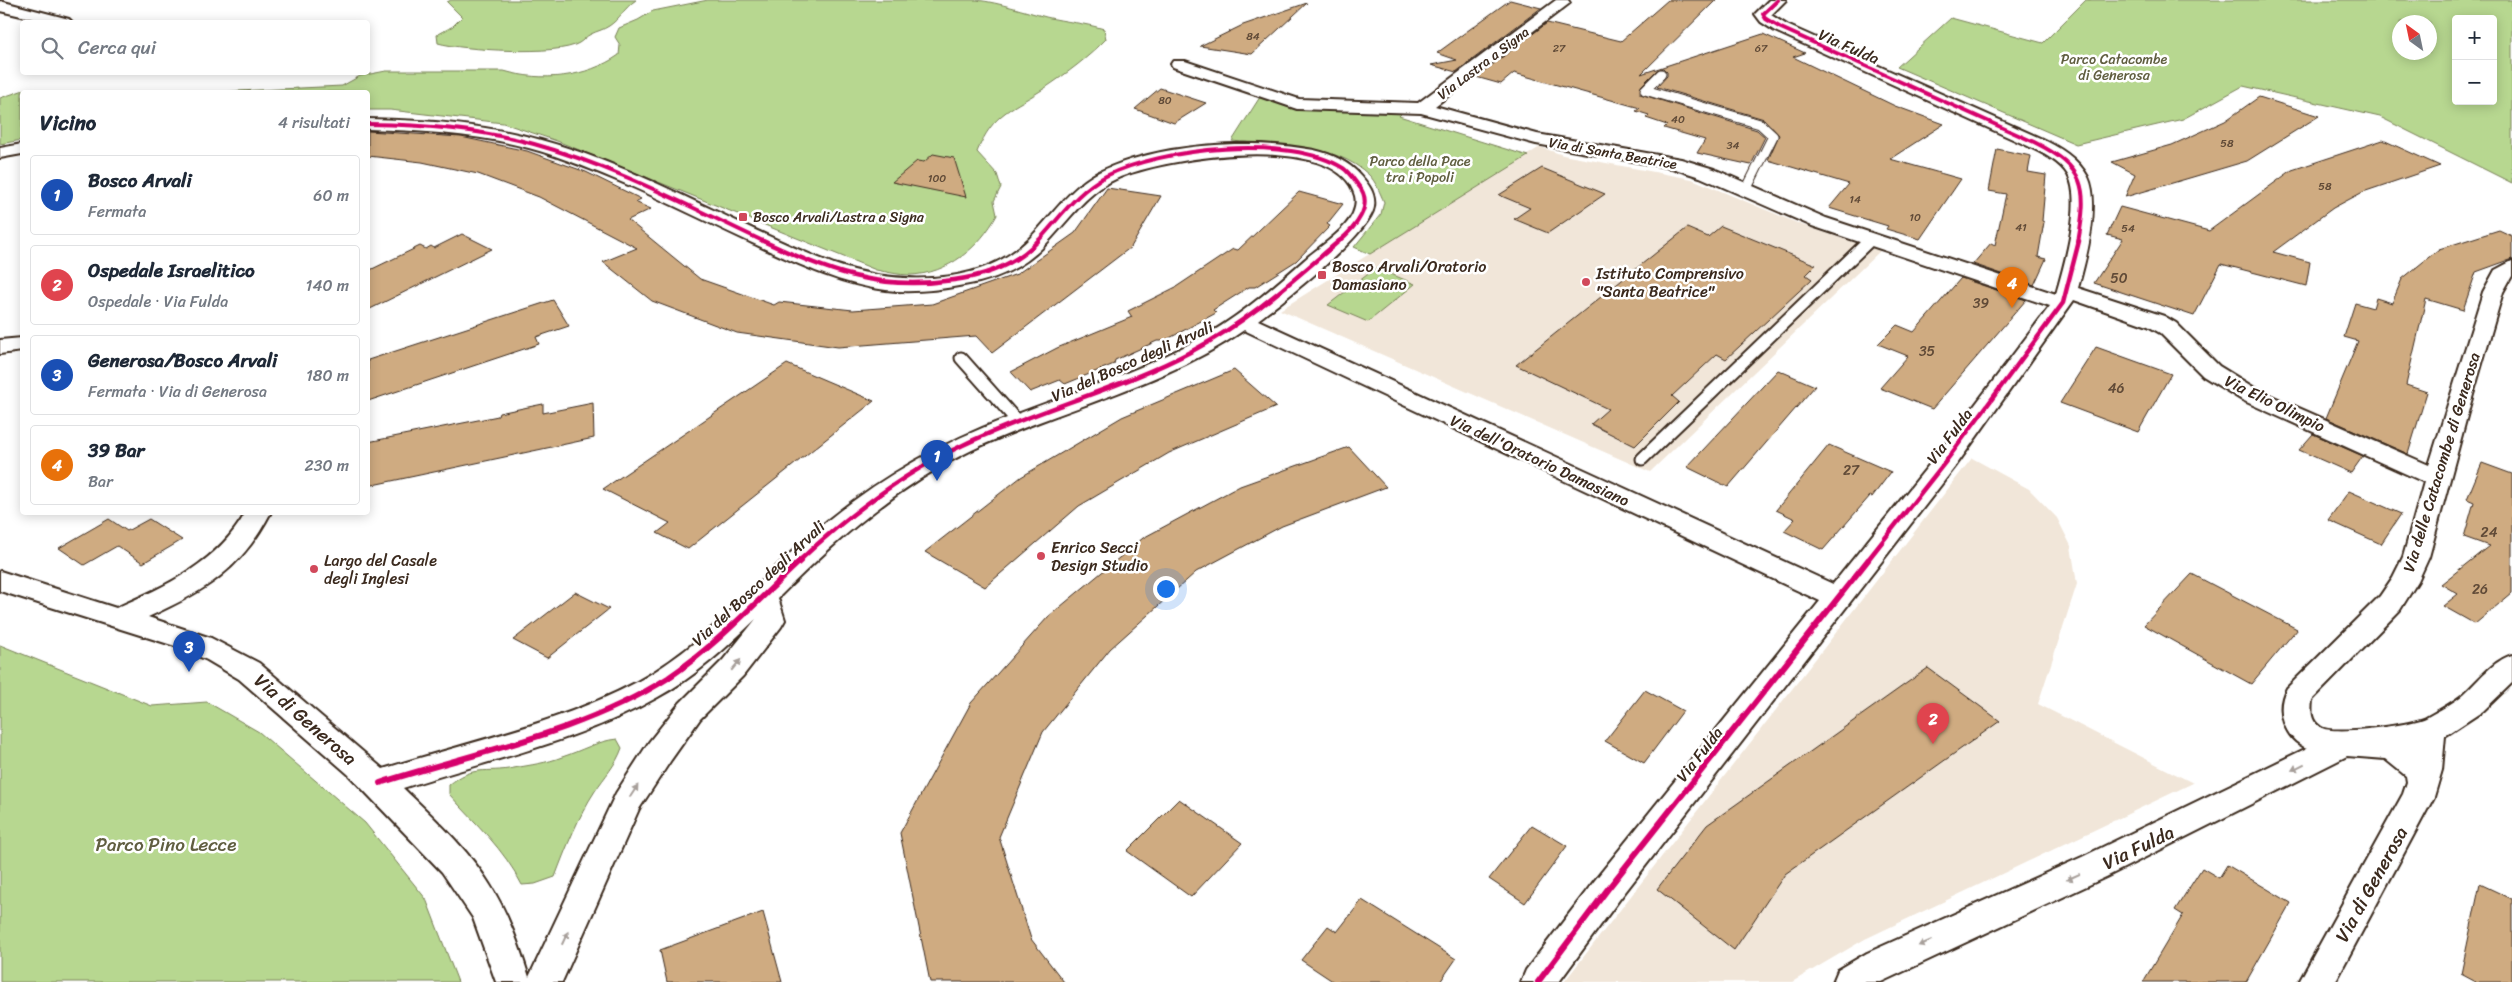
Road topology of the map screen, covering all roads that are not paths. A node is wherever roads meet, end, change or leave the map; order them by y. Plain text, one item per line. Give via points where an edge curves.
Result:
1 (1778, 0) edge
2 (1565, 2) edge
3 (0, 6) edge
4 (56, 20) edge
5 (1179, 64) dead end
6 (1661, 74) dead end
7 (1422, 108) junction
8 (370, 124) edge
9 (20, 149) edge
10 (0, 153) edge
11 (1746, 190) junction
12 (1870, 239) junction
13 (2512, 267) edge
14 (2065, 297) junction
15 (1243, 321) junction
16 (20, 345) edge
17 (0, 347) edge
18 (961, 358) dead end
19 (1018, 422) junction
20 (1642, 459) dead end
21 (2438, 478) junction
22 (253, 524) edge
23 (0, 581) edge
24 (763, 595) junction
25 (1838, 598) junction
26 (118, 620) junction
27 (2512, 666) edge
28 (2430, 730) junction
29 (2342, 745) junction
30 (380, 783) junction
31 (2423, 784) junction
32 (513, 982) edge
33 (544, 982) edge
34 (1538, 982) edge
35 (1850, 982) edge
36 (2316, 982) edge

1 - 14 street, Via Fulda via 1763,14 1766,20 2034,142 2065,160 2081,180 2083,189 2082,222
2 - 7 street, Via Lastra a Signa
3 - 4 street
5 - 7 street, Via di Santa Beatrice via 1297,104
6 - 11 lane via 1645,90 1760,124 1772,132 1773,136
7 - 11 street, Via di Santa Beatrice via 1536,140 1675,163
8 - 15 street, Via del Bosco degli Arvali via 490,132 535,144 603,168 810,261 857,278 897,284 961,280 1002,268 1030,249 1096,182 1148,161 1203,151 1272,149 1314,157 1348,173 1357,180 1366,199 1358,222
9 - 10 street
11 - 12 street, Via di Santa Beatrice via 1819,222
12 - 14 street, Via di Santa Beatrice
12 - 20 lane
13 - 21 street, Via delle Catacombe di Generosa via 2502,274 2493,292
14 - 21 street, Via Elio Olimpio via 2156,321 2168,328 2211,371 2250,395
14 - 25 street, Via Fulda via 1946,461
15 - 19 street, Via del Bosco degli Arvali via 1210,342 1170,361
15 - 25 street, Via dell'Oratorio Damasiano
16 - 17 street
18 - 19 lane
19 - 24 street, Via del Bosco degli Arvali via 964,445 875,497 841,523
21 - 29 street, Via delle Catacombe di Generosa via 2416,557 2405,581 2390,603 2297,696 2301,727 2321,742
22 - 26 street via 207,573 162,600
23 - 26 street, Via di Generosa
24 - 30 street, Via del Bosco degli Arvali via 684,668 631,698 555,730
33 -> 24 street, Via del Bosco degli Arvali via 627,802 690,711 734,668 771,620
25 - 34 street, Via Fulda
26 - 30 street, Via di Generosa via 162,630 228,656 275,692
27 - 28 street via 2473,703
28 - 29 street, Via Fulda
28 - 31 street, Via di Generosa via 2429,762
29 - 31 street via 2379,745 2400,752 2417,766 2422,773
29 -> 35 street, Via Fulda via 2094,867 1879,964
30 - 32 street, Via di Generosa via 471,884 500,939
31 - 36 street, Via di Generosa via 2408,818

